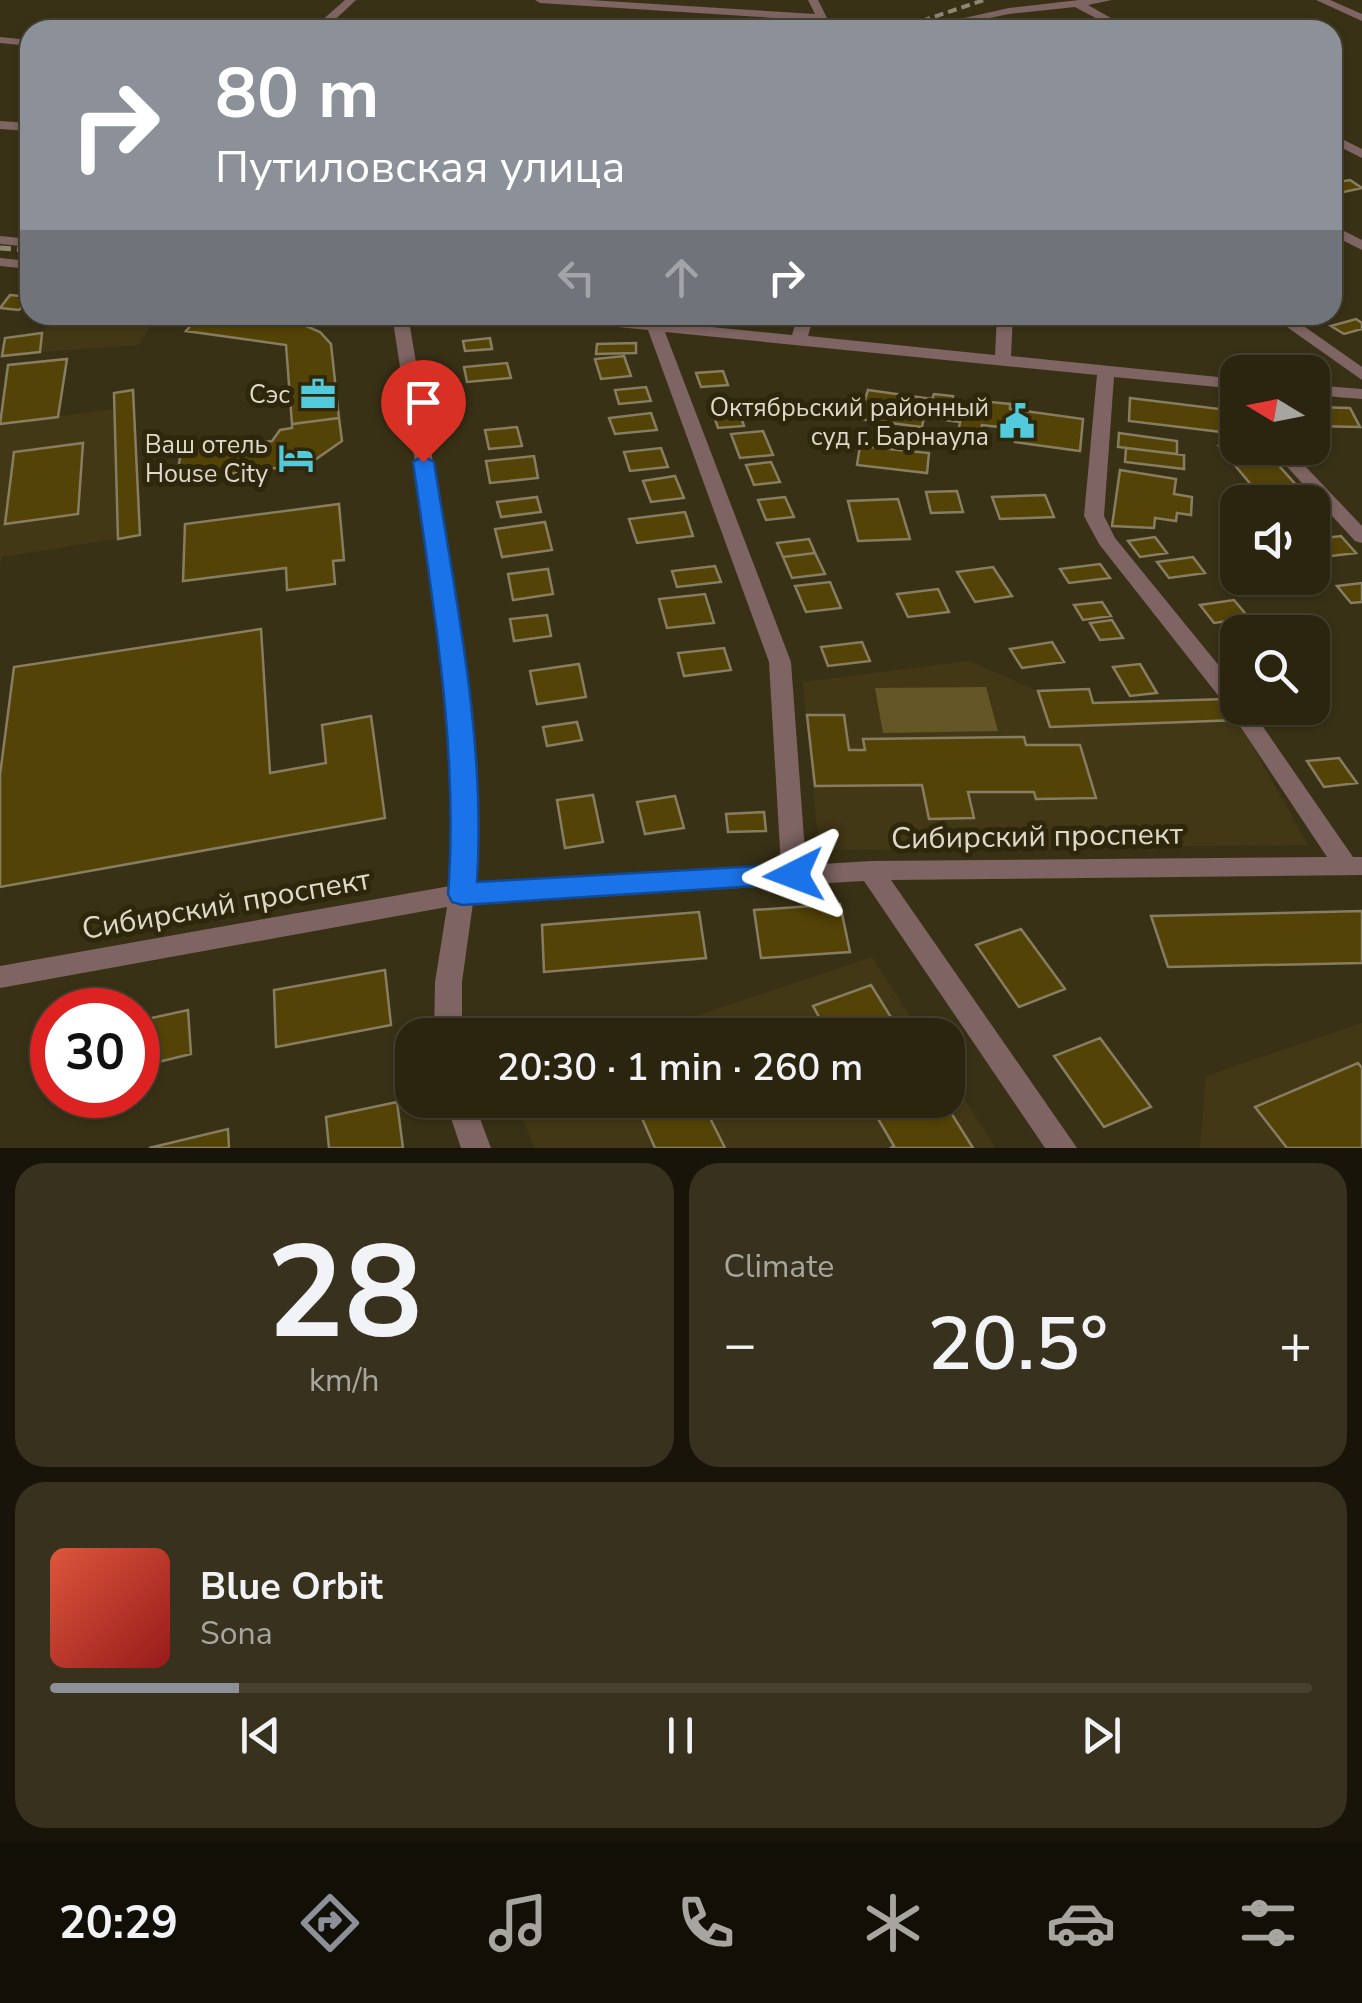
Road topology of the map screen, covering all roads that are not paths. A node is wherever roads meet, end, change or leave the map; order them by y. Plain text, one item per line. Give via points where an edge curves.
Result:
1 (351, 0) edge
2 (540, 0) edge
3 (1107, 0) edge
4 (1321, 0) edge
5 (1078, 5) junction
6 (976, 18) junction
7 (1362, 18) edge
8 (328, 20) edge
9 (775, 20) edge
10 (966, 20) edge
11 (979, 20) edge
12 (1107, 20) edge
13 (402, 325) edge
14 (653, 325) edge
15 (688, 325) edge
16 (804, 325) edge
17 (1005, 325) edge
18 (1292, 325) edge
19 (800, 340) junction
20 (1003, 361) junction
21 (1106, 371) junction
22 (1362, 375) edge
23 (1220, 382) edge
24 (1330, 391) edge
25 (1362, 394) edge
26 (1295, 465) edge
27 (1362, 537) edge
28 (1220, 683) edge
29 (1252, 725) edge
30 (1354, 866) edge
31 (871, 870) junction
32 (794, 875) junction
33 (462, 894) junction
34 (0, 977) edge
35 (448, 1018) edge
36 (465, 1118) edge
37 (476, 1148) edge
38 (1062, 1148) edge

1 - 8 street
2 - 9 street
3 - 5 street
4 - 7 street
5 - 6 street
5 - 12 street
6 - 10 street
6 - 11 street
13 - 33 street via 448,626 467,825
14 - 32 street via 780,662
15 - 19 street
16 - 19 street
17 - 20 street
18 - 22 street
19 - 20 street
20 - 21 street
21 - 23 street
21 - 28 street via 1094,516
24 - 25 street
26 - 27 street
29 - 30 street
30 - 31 street, Сибирский проспект
31 - 32 street, Сибирский проспект
31 - 38 street
32 - 33 street, Сибирский проспект
33 - 34 street, Сибирский проспект
33 - 35 street via 448,968
36 - 37 street

